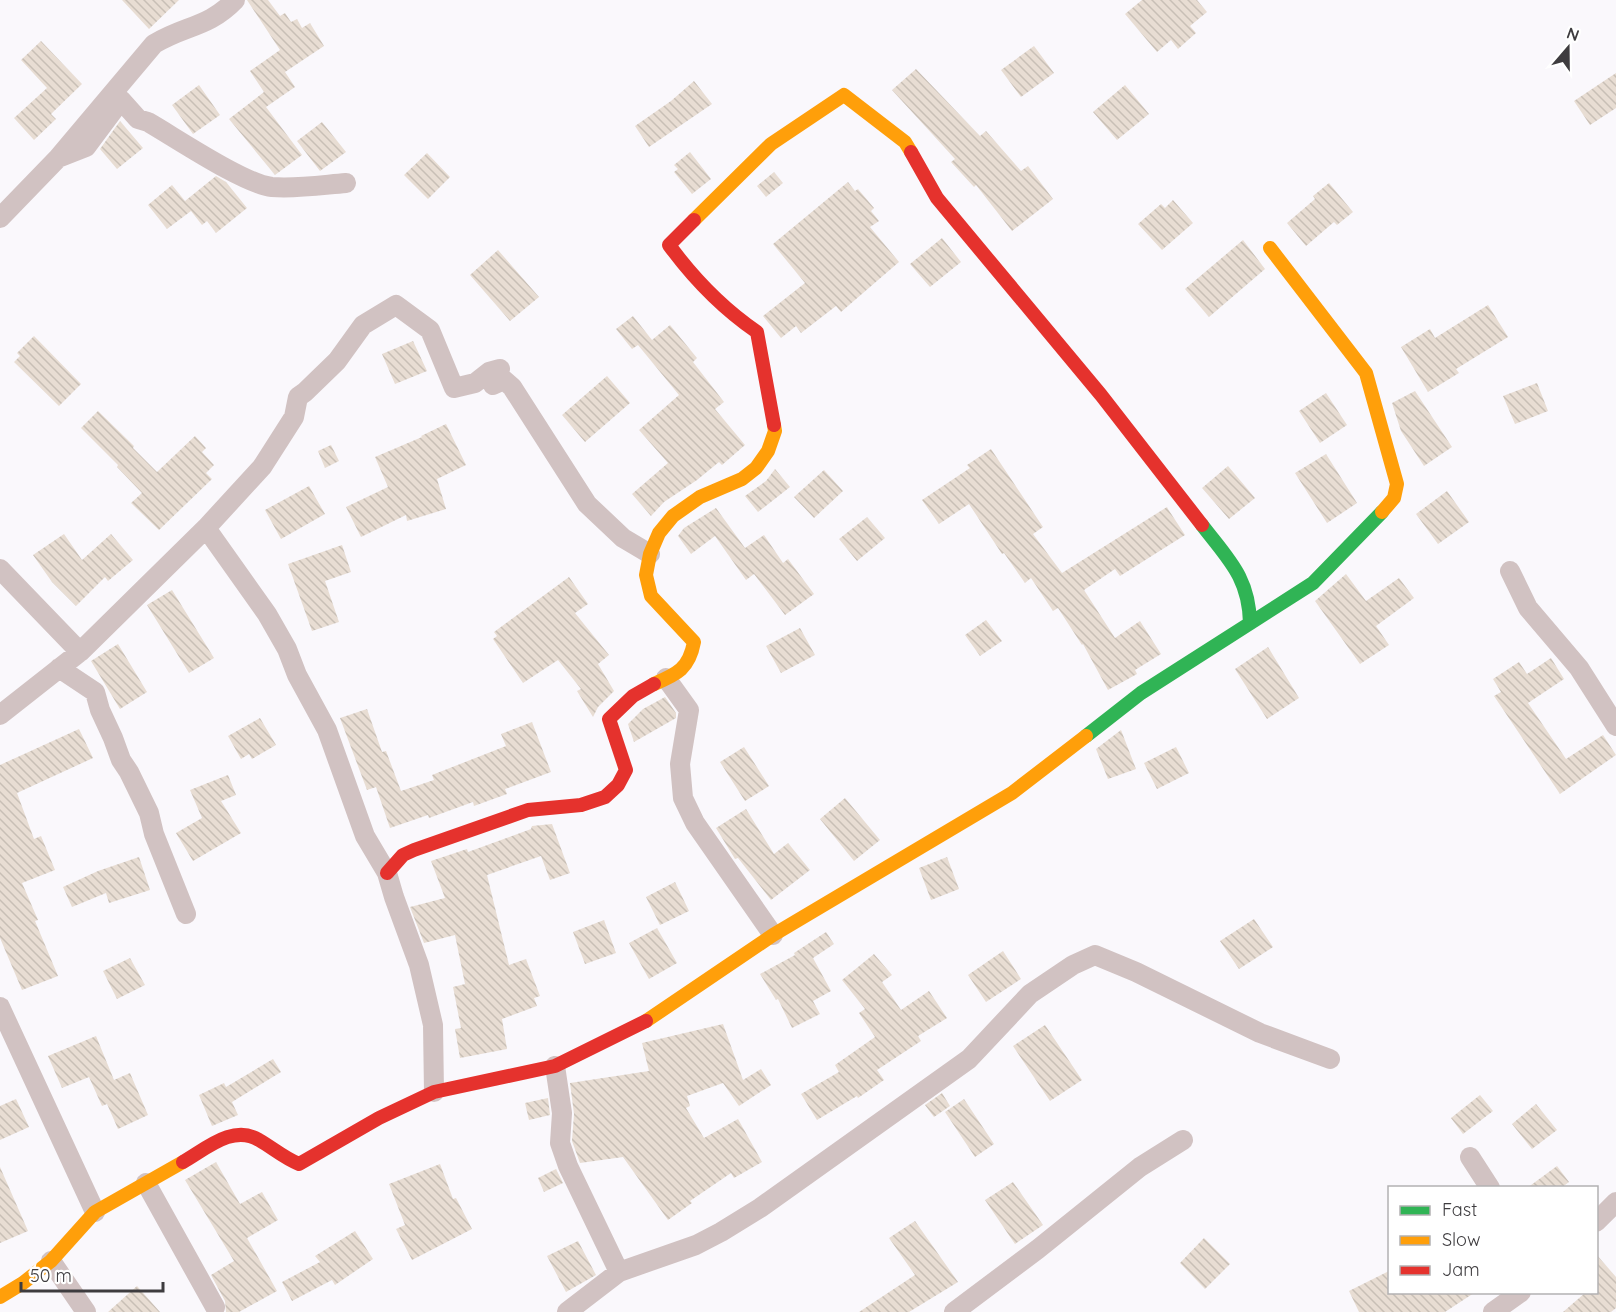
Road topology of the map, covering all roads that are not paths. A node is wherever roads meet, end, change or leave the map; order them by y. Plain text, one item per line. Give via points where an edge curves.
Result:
1 (235, 0) edge
2 (58, 158) junction
3 (346, 183) dead end
4 (0, 218) edge
5 (1270, 248) dead end
6 (206, 528) junction
7 (650, 554) junction
8 (0, 569) edge
9 (1510, 571) dead end
10 (1250, 623) junction
11 (80, 652) junction
12 (59, 668) junction
13 (666, 678) junction
14 (0, 715) edge
15 (1616, 726) edge
16 (387, 873) junction
17 (186, 914) dead end
18 (773, 936) junction
19 (0, 1007) edge
20 (1330, 1059) dead end
21 (555, 1066) junction
22 (434, 1092) junction
23 (1183, 1140) dead end
24 (1470, 1157) dead end
25 (146, 1183) junction
26 (1489, 1186) edge
27 (1616, 1202) edge
28 (95, 1212) junction
29 (1598, 1220) edge
30 (51, 1261) junction
31 (619, 1272) junction
32 (1520, 1294) edge
33 (0, 1297) edge
34 (215, 1307) dead end
35 (86, 1312) edge
36 (567, 1312) edge
37 (954, 1312) edge
38 (1493, 1312) edge

1 - 2 street via 210,21 154,44
2 - 3 street via 86,147 121,100 138,119 269,187
2 - 4 street
5 - 10 street via 1366,373 1397,484 1394,498 1327,570
6 - 7 street via 262,467 294,417 298,397 337,361 363,325 396,305 430,330 454,388 475,383 500,369 493,385 504,380 512,387 587,504 623,538
6 - 11 street
6 - 16 street via 287,649 327,730 365,836
7 - 10 street via 658,533 673,516 756,468 775,431 757,332 734,317 693,278 669,245 771,144 844,95 905,142 937,198 1101,395 1232,564 1247,588
7 - 13 street via 646,576 651,596 694,642 693,655 682,672
8 - 11 street
9 - 15 street via 1528,609 1579,668
10 - 18 street via 1141,693 1012,793
11 - 12 street
12 - 14 street
12 - 17 street via 95,692 120,760 149,813
13 - 16 street via 636,693 609,719 626,770 605,797 581,805 518,813 403,855
13 - 18 street via 689,710 681,764 683,798 696,824
16 - 22 street via 419,965 430,1015
18 - 21 street via 638,1026
19 - 28 street
20 - 31 street via 1260,1033 1095,955 1030,994 969,1059 760,1208 696,1245
21 - 22 street
21 - 31 street via 562,1113 560,1143
22 - 25 street via 299,1164 286,1161 256,1137 242,1132 228,1136
23 - 37 street via 1140,1167
24 - 26 street
25 - 28 street
25 - 34 street
27 - 29 street
28 - 30 street
30 - 33 street
30 - 35 street
31 - 36 street
32 - 38 street

